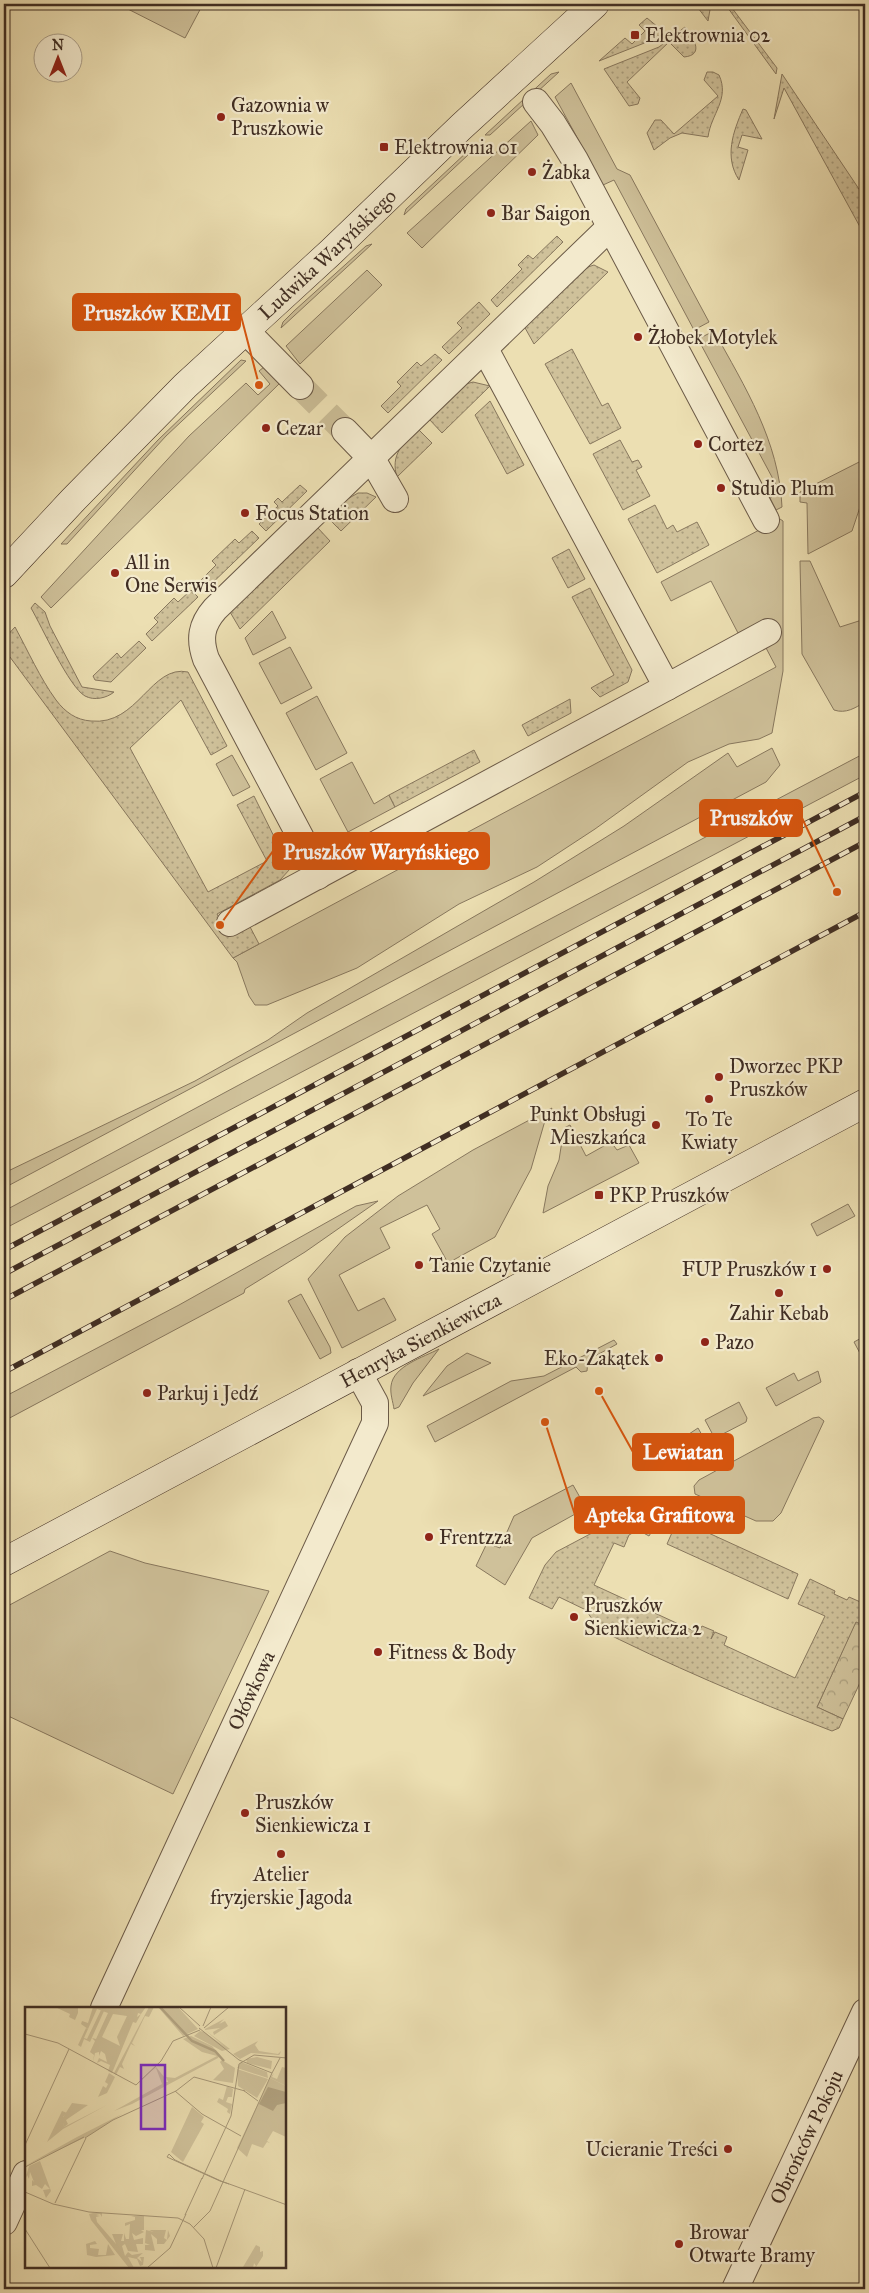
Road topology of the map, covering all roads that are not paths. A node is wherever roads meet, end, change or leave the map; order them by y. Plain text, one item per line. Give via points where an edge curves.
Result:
1 (595, 4) edge
2 (536, 102) dead end
3 (610, 227) junction
4 (245, 330) junction
5 (485, 349) junction
6 (300, 386) tunnel mouth
7 (345, 431) tunnel mouth
8 (372, 459) junction
9 (395, 499) dead end
10 (766, 520) dead end
11 (4, 574) edge
12 (768, 632) dead end
13 (667, 687) junction
14 (318, 876) junction
15 (230, 923) dead end
16 (865, 1103) edge
17 (358, 1372) junction
18 (4, 1562) edge
19 (104, 2007) edge
20 (865, 2012) edge
21 (25, 2176) edge
22 (4, 2222) edge
23 (735, 2289) edge

1 - 4 street, Ludwika Waryńskiego
2 - 3 street via 575,160
3 - 5 street
3 - 10 street
4 - 6 street
4 - 11 street, Ludwika Waryńskiego via 72,500
5 - 8 street
5 - 13 street
7 - 8 street
8 - 9 street
8 - 14 street via 215,609 205,621 201,639 206,659 310,855
12 - 13 street
13 - 14 street
14 - 15 street
16 - 17 street, Henryka Sienkiewicza
17 - 18 street, Henryka Sienkiewicza
17 - 19 street, Ołówkowa via 375,1403 374,1423
20 - 23 street, Obrońców Pokoju
21 - 22 street

